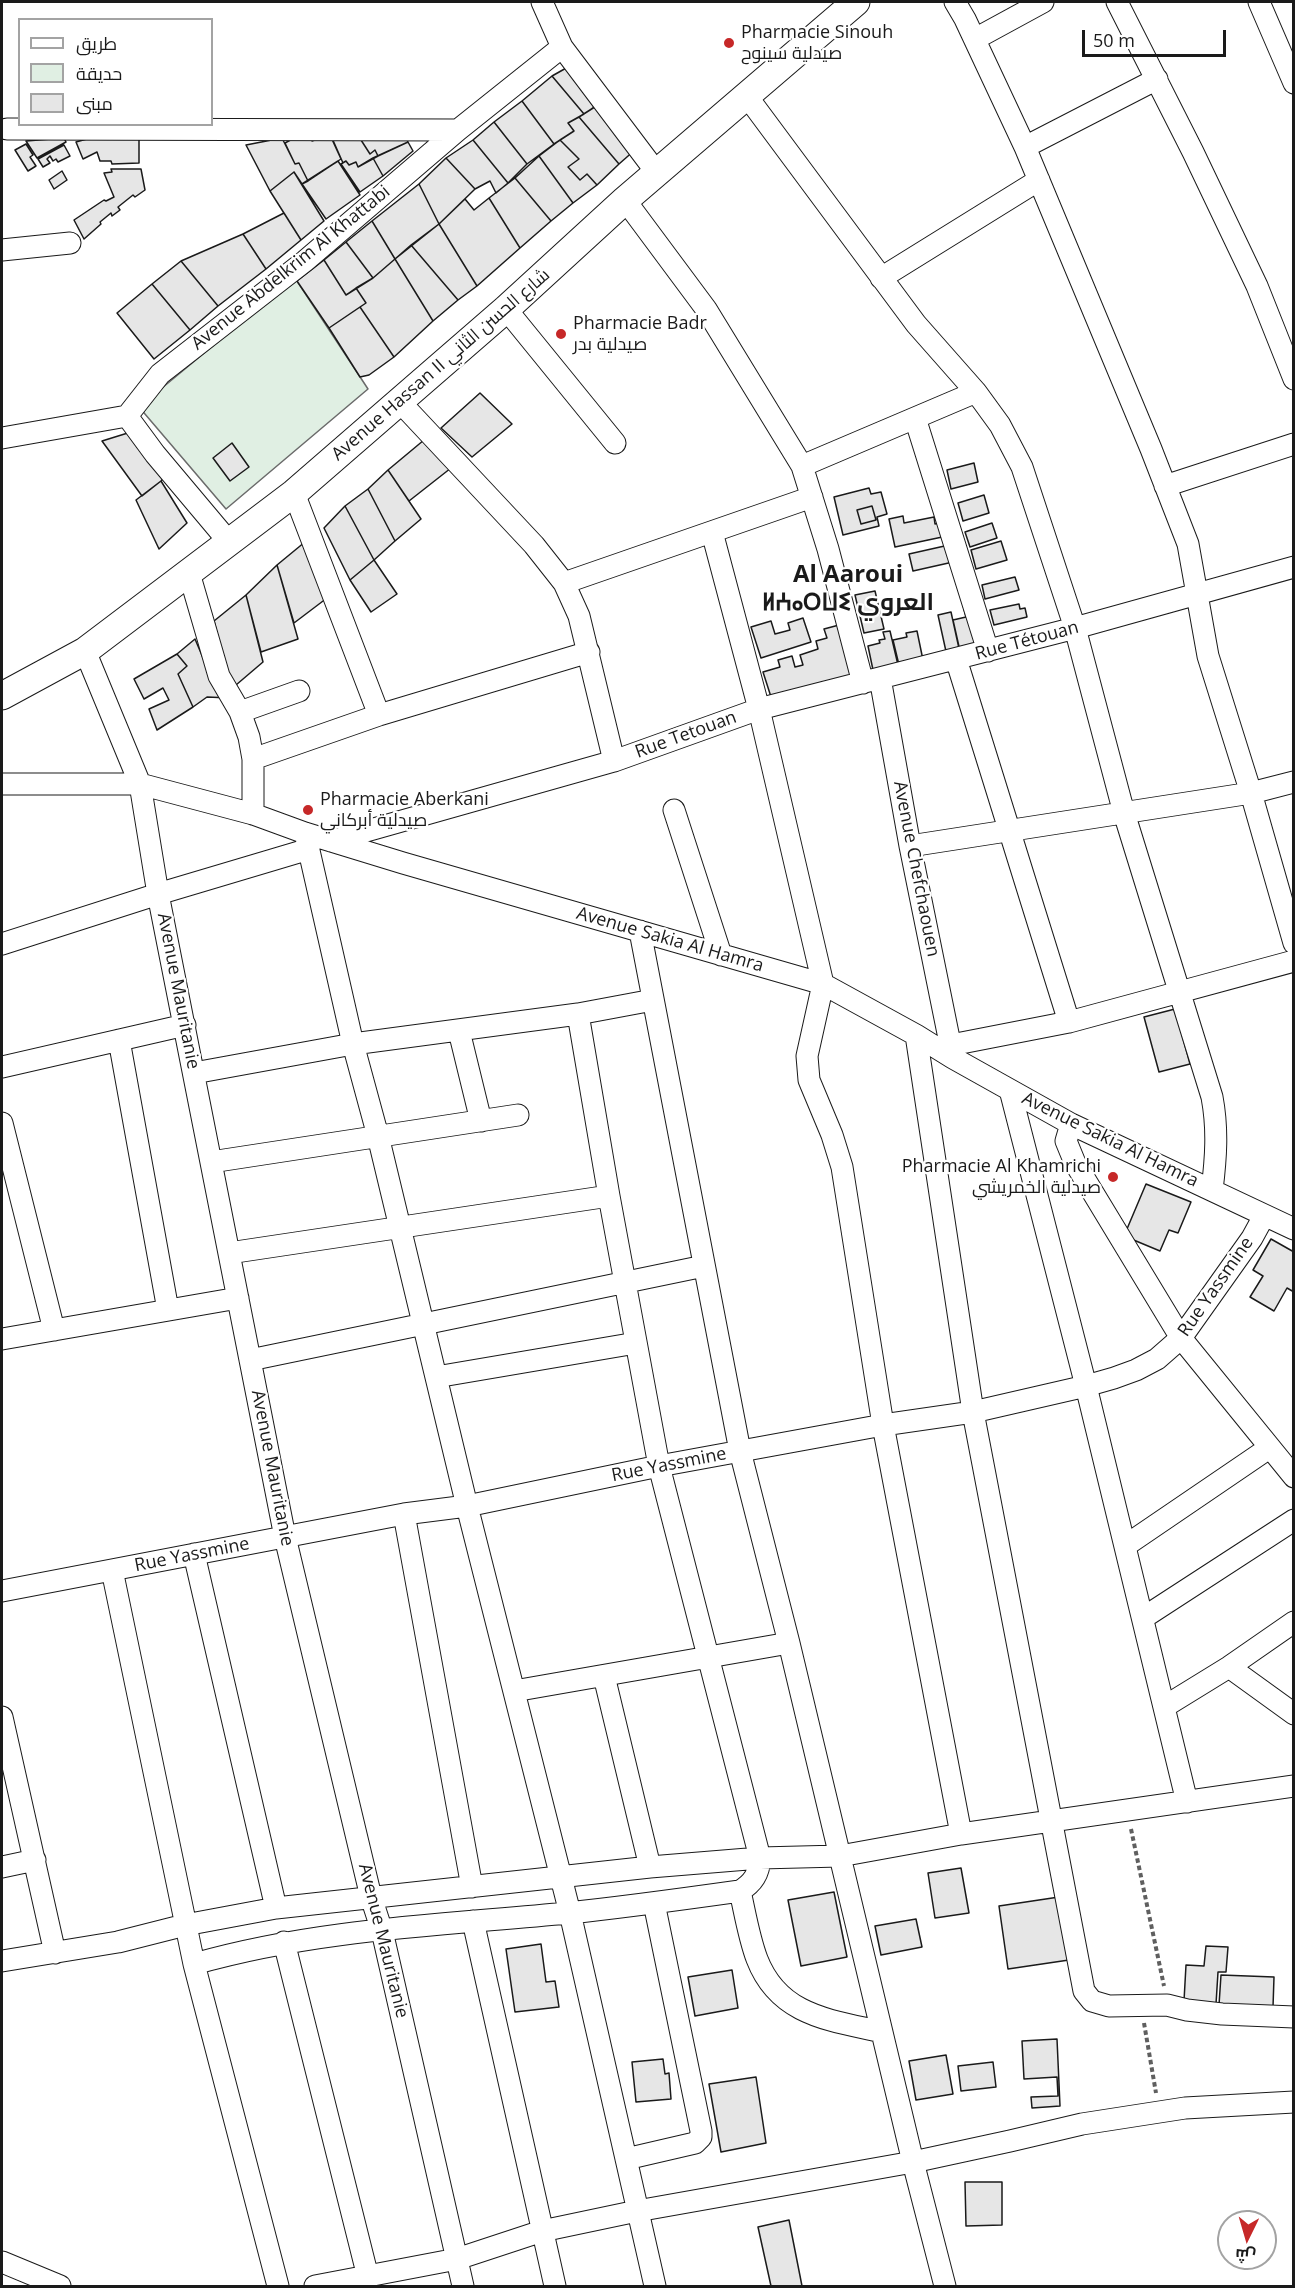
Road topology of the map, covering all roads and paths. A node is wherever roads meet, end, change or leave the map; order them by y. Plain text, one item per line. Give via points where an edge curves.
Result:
1 (542, 2) edge
2 (856, 2) edge
3 (955, 2) edge
4 (1043, 2) edge
5 (1117, 2) edge
6 (1258, 2) edge
7 (975, 39) junction
8 (562, 47) junction
9 (1157, 79) junction
10 (1293, 83) edge
11 (746, 95) junction
12 (8, 129) dead end
13 (458, 130) junction
14 (1025, 147) junction
15 (657, 173) junction
16 (1039, 180) junction
17 (625, 200) junction
18 (70, 243) dead end
19 (2, 250) edge
20 (881, 278) junction
21 (506, 309) junction
22 (1293, 379) edge
23 (976, 392) junction
24 (400, 402) junction
25 (127, 416) junction
26 (915, 418) junction
27 (2, 438) edge
28 (615, 443) dead end
29 (1293, 444) edge
30 (802, 466) junction
31 (1165, 486) junction
32 (294, 493) junction
33 (812, 497) junction
34 (712, 532) junction
35 (230, 542) junction
36 (1293, 567) edge
37 (189, 573) junction
38 (564, 583) junction
39 (1195, 594) junction
40 (1075, 628) junction
41 (85, 651) junction
42 (988, 651) junction
43 (589, 652) junction
44 (956, 659) junction
45 (871, 681) junction
46 (299, 691) dead end
47 (2, 696) edge
48 (759, 710) junction
49 (240, 712) junction
50 (379, 715) junction
51 (253, 759) junction
52 (614, 762) junction
53 (1293, 783) edge
54 (2, 784) edge
55 (140, 784) junction
56 (1251, 793) junction
57 (674, 810) dead end
58 (1124, 813) junction
59 (252, 814) junction
60 (1009, 830) junction
61 (307, 841) junction
62 (330, 841) junction
63 (910, 846) junction
64 (158, 894) junction
65 (640, 931) junction
66 (1293, 943) edge
67 (2, 944) edge
68 (721, 955) junction
69 (1293, 961) edge
70 (823, 984) junction
71 (1179, 991) junction
72 (653, 1000) junction
73 (578, 1014) junction
74 (1069, 1022) junction
75 (184, 1025) junction
76 (459, 1031) junction
77 (916, 1035) junction
78 (119, 1040) junction
79 (354, 1044) junction
80 (952, 1052) junction
81 (2, 1067) edge
82 (194, 1073) junction
83 (1010, 1090) junction
84 (518, 1115) dead end
85 (481, 1121) junction
86 (2, 1123) edge
87 (1071, 1124) junction
88 (378, 1136) junction
89 (212, 1162) junction
90 (1212, 1190) junction
91 (609, 1196) junction
92 (1264, 1216) junction
93 (400, 1228) junction
94 (1293, 1229) edge
95 (229, 1253) junction
96 (704, 1266) junction
97 (625, 1282) junction
98 (238, 1298) junction
99 (168, 1310) junction
100 (423, 1323) junction
101 (54, 1330) junction
102 (1181, 1338) junction
103 (2, 1339) edge
104 (636, 1343) junction
105 (250, 1360) junction
106 (436, 1377) junction
107 (1086, 1386) junction
108 (973, 1412) junction
109 (883, 1425) junction
110 (1269, 1448) junction
111 (740, 1451) junction
112 (659, 1466) junction
113 (1293, 1477) edge
114 (467, 1506) junction
115 (404, 1514) junction
116 (1293, 1520) edge
117 (285, 1537) junction
118 (1125, 1546) junction
119 (194, 1554) junction
120 (112, 1570) junction
121 (2, 1591) edge
122 (1143, 1618) junction
123 (1293, 1622) edge
124 (789, 1643) junction
125 (709, 1659) junction
126 (1229, 1667) junction
127 (604, 1676) junction
128 (514, 1691) junction
129 (1164, 1707) junction
130 (1293, 1714) edge
131 (2, 1717) edge
132 (1293, 1786) edge
133 (1187, 1802) junction
134 (1126, 1809) junction
135 (1051, 1821) junction
136 (961, 1834) junction
137 (840, 1856) junction
138 (759, 1858) junction
139 (35, 1860) junction
140 (2, 1867) edge
141 (650, 1867) junction
142 (561, 1878) junction
143 (472, 1887) junction
144 (740, 1891) junction
145 (371, 1897) junction
146 (654, 1903) junction
147 (276, 1908) junction
148 (570, 1913) junction
149 (473, 1921) junction
150 (185, 1925) junction
151 (382, 1931) junction
152 (284, 1942) junction
153 (55, 1953) junction
154 (2, 1961) edge
155 (194, 1964) junction
156 (1167, 2005) junction
157 (1141, 2006) junction
158 (1293, 2017) edge
159 (882, 2032) junction
160 (1293, 2102) edge
161 (1160, 2111) junction
162 (626, 2159) junction
163 (913, 2162) junction
164 (637, 2211) junction
165 (542, 2231) junction
166 (457, 2259) junction
167 (2, 2262) edge
168 (368, 2277) junction
169 (60, 2286) edge
170 (278, 2286) edge
171 (315, 2286) edge
172 (463, 2286) edge
173 (555, 2286) edge
174 (655, 2286) edge
175 (945, 2286) edge

1 - 8 street
2 - 11 main road, Avenue Hassan II شارع الحسن الثاني
3 - 7 street
4 - 7 street
5 - 9 street
6 - 10 street
7 - 14 street
8 - 13 street, Avenue Abdelkrim Al Khattabi
8 - 15 street
9 - 14 street
9 - 22 street via 1257,286
11 - 15 main road, Avenue Hassan II شارع الحسن الثاني
11 - 20 street
12 - 13 street
13 - 25 street, Avenue Abdelkrim Al Khattabi via 305,261 160,374
14 - 16 street
15 - 17 main road, Avenue Hassan II شارع الحسن الثاني
16 - 20 street
16 - 31 street
17 - 21 main road, Avenue Hassan II شارع الحسن الثاني
17 - 30 street, Avenue Chefchaouen via 706,309
18 - 19 street
20 - 23 street
21 - 24 main road, Avenue Hassan II شارع الحسن الثاني
21 - 28 street
23 - 26 street
23 - 40 street via 1000,424 1022,467
24 - 32 main road, Avenue Hassan II شارع الحسن الثاني
24 - 38 street via 534,544
25 - 27 street
25 - 35 street
26 - 30 street
26 - 42 street
29 - 31 street
30 - 33 street, Avenue Chefchaouen
31 - 39 street via 1188,544
32 - 35 main road, Avenue Hassan II شارع الحسن الثاني
32 - 50 street
33 - 34 street
33 - 45 street, Avenue Chefchaouen
34 - 38 street
34 - 48 street
35 - 37 main road, Avenue Hassan II شارع الحسن الثاني
36 - 39 street, Rue Tétouan
37 - 41 main road, Avenue Hassan II شارع الحسن الثاني
37 - 49 street via 219,676
38 - 43 street
39 - 40 street, Rue Tétouan
39 - 56 street via 1208,656
40 - 42 street, Rue Tétouan
40 - 58 street
41 - 47 main road, Avenue Hassan II شارع الحسن الثاني
41 - 55 street, Avenue Mauritanie
42 - 44 street, Rue Tétouan
43 - 50 street
43 - 52 street
44 - 45 street, Rue Tétouan
44 - 60 street
45 - 48 street, Rue Tétouan
45 - 63 street, Avenue Chefchaouen
46 - 49 street
48 - 52 street, Rue Tetouan
48 - 70 street
49 - 51 street
50 - 51 street
51 - 59 street
52 - 62 street
53 - 56 street
54 - 55 street, Avenue Sakia Al Hamra
55 - 59 street, Avenue Sakia Al Hamra
55 - 64 street, Avenue Mauritanie
56 - 58 street
56 - 66 street
57 - 68 street
58 - 60 street
58 - 71 street
59 - 61 street, Avenue Sakia Al Hamra
60 - 63 street
60 - 74 street
61 - 62 street, Avenue Sakia Al Hamra
61 - 64 street
61 - 79 street
62 - 65 street, Avenue Sakia Al Hamra
63 - 80 street, Avenue Chefchaouen
64 - 67 street
64 - 75 street, Avenue Mauritanie
65 - 68 street, Avenue Sakia Al Hamra
65 - 72 street
68 - 70 street, Avenue Sakia Al Hamra
69 - 71 street
70 - 77 street, Avenue Sakia Al Hamra
70 - 109 street via 807,1056 809,1080 842,1167
71 - 74 street
71 - 90 street via 1217,1124
72 - 73 street
72 - 96 street
73 - 76 street
73 - 91 street
74 - 80 street
75 - 78 street
75 - 82 street, Avenue Mauritanie
76 - 79 street
76 - 85 street
77 - 80 street, Avenue Sakia Al Hamra
77 - 108 street
78 - 81 street
78 - 99 street
79 - 82 street
79 - 88 street
80 - 83 street, Avenue Sakia Al Hamra
82 - 89 street, Avenue Mauritanie
83 - 87 street, Avenue Sakia Al Hamra
83 - 107 street
84 - 85 street
85 - 88 street
86 - 101 street
87 - 90 street, Avenue Sakia Al Hamra
87 - 102 street via 1066,1141 1075,1162
88 - 89 street
88 - 93 street
89 - 95 street, Avenue Mauritanie
90 - 92 street, Avenue Sakia Al Hamra
91 - 93 street
91 - 97 street
92 - 94 street, Avenue Sakia Al Hamra
92 - 102 street, Rue Yassmine
93 - 95 street
93 - 100 street
95 - 98 street, Avenue Mauritanie
96 - 97 street
96 - 111 street
97 - 100 street
97 - 104 street
98 - 99 street
98 - 105 street, Avenue Mauritanie
99 - 101 street
100 - 105 street
100 - 106 street
101 - 103 street
102 - 107 street, Rue Yassmine via 1157,1359 1136,1370
102 - 110 street
104 - 106 street
104 - 112 street
105 - 117 street, Avenue Mauritanie
106 - 114 street
107 - 108 street, Rue Yassmine
107 - 118 street
108 - 109 street, Rue Yassmine
108 - 135 street
109 - 111 street, Rue Yassmine
109 - 136 street
110 - 113 street
110 - 118 street
111 - 112 street, Rue Yassmine
111 - 124 street
112 - 114 street, Rue Yassmine
112 - 125 street
114 - 115 street, Rue Yassmine
114 - 128 street
115 - 117 street, Rue Yassmine
115 - 143 street
116 - 122 street
117 - 119 street, Rue Yassmine
117 - 145 street, Avenue Mauritanie
118 - 122 street
119 - 120 street, Rue Yassmine
119 - 147 street
120 - 121 street, Rue Yassmine
120 - 150 street
122 - 129 street
123 - 126 street
124 - 125 street
124 - 137 street
125 - 127 street
125 - 138 street
126 - 129 street
126 - 130 street
127 - 128 street
127 - 141 street
128 - 142 street
129 - 133 street
131 - 139 street
132 - 133 street
133 - 134 street
134 - 135 street
134 - 156 path
135 - 136 street
135 - 157 street via 1084,1991 1100,2005
136 - 137 street
137 - 138 street
137 - 159 street
138 - 141 street
138 - 144 street via 755,1878
139 - 140 street
139 - 153 street
141 - 142 street
142 - 143 street
142 - 148 street
143 - 145 street
144 - 146 street
144 - 159 street via 756,1957 774,1989 803,2011 820,2018
145 - 147 street
145 - 151 street, Avenue Mauritanie
146 - 148 street
146 - 162 street via 701,2137 695,2144
147 - 150 street
148 - 149 street
148 - 162 street
149 - 151 street
149 - 165 street
150 - 153 street
150 - 155 street
151 - 152 street
151 - 166 street, Avenue Mauritanie
152 - 155 street
152 - 168 street
153 - 154 street
155 - 170 street
156 - 157 street
156 - 158 street via 1222,2014
157 - 161 path
159 - 163 street
160 - 161 street
161 - 163 street via 1082,2124
162 - 164 street
163 - 164 street
163 - 175 street
164 - 165 street
164 - 174 street
165 - 166 street
165 - 173 street
166 - 168 street
166 - 172 street, Avenue Mauritanie
167 - 169 street
168 - 171 street

